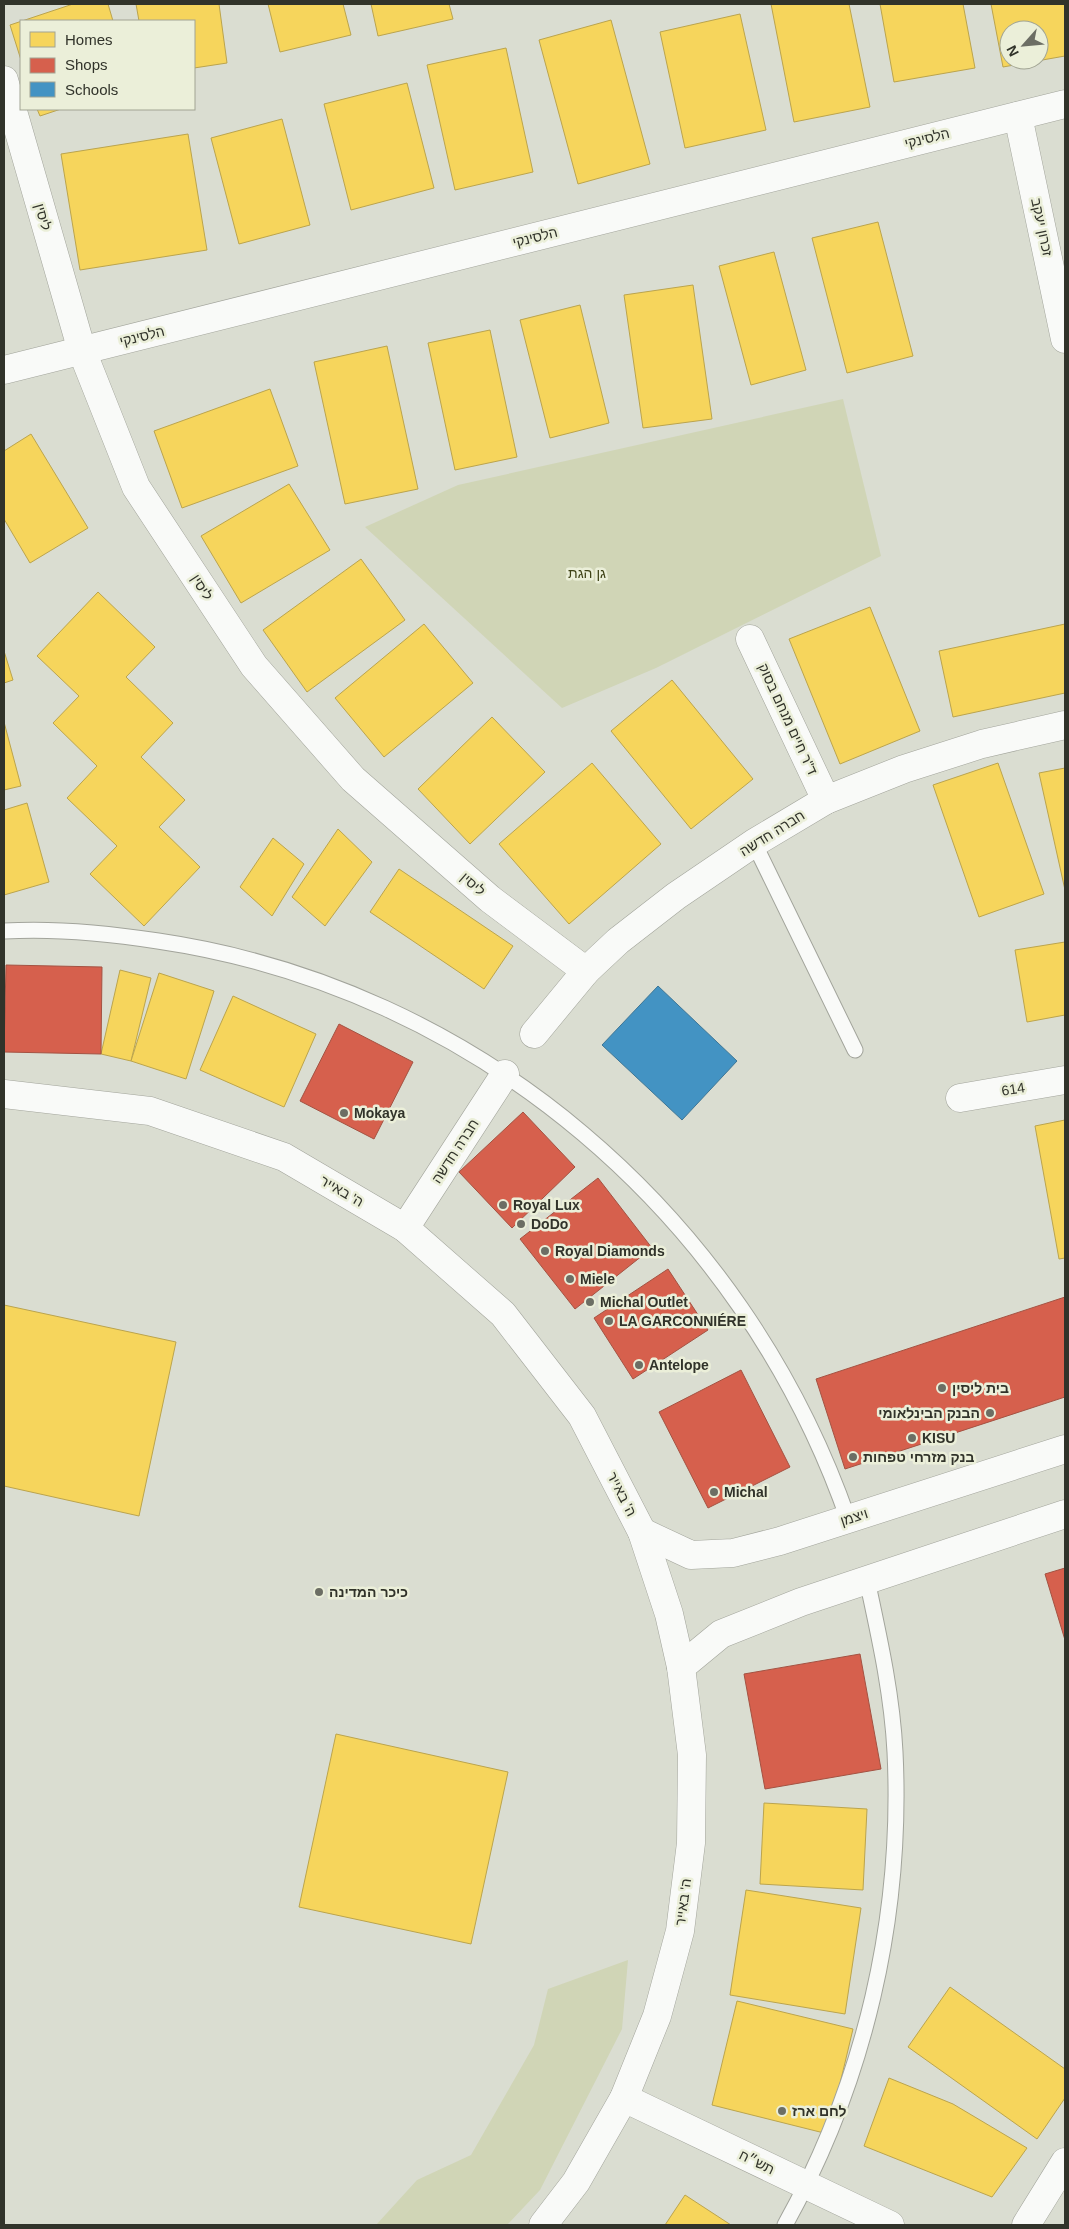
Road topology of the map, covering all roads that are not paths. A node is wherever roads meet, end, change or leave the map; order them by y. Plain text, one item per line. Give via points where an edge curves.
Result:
1 (4, 80) edge
2 (1065, 104) edge
3 (1018, 116) junction
4 (1065, 339) edge
5 (82, 351) junction
6 (4, 370) edge
7 (750, 639) dead end
8 (1065, 725) edge
9 (826, 800) junction
10 (754, 843) junction
11 (4, 931) edge
12 (586, 971) junction
13 (534, 1034) dead end
14 (855, 1050) dead end
15 (505, 1074) junction
16 (1065, 1080) edge
17 (4, 1094) edge
18 (960, 1098) dead end
19 (405, 1228) junction
20 (1065, 1449) edge
21 (1065, 1514) edge
22 (848, 1518) junction
23 (642, 1532) junction
24 (867, 1580) junction
25 (681, 1667) junction
26 (624, 2098) junction
27 (1065, 2162) edge
28 (807, 2186) junction
29 (543, 2225) edge
30 (785, 2225) edge
31 (890, 2225) edge
32 (1026, 2225) edge

1 - 5 street, ליסין
2 - 3 street, הלסינקי
3 - 4 street, זכרון יעקב
3 - 5 street, הלסינקי
5 - 6 street, הלסינקי
5 - 12 street, ליסין via 136,488 254,666 353,779 490,899
7 - 9 street, ד"ר חיים מנחם בסוק
8 - 9 street, חברה חדשה via 982,744 904,769
9 - 10 street, חברה חדשה
10 - 12 street, חברה חדשה via 618,940
10 - 14 lane
11 - 15 lane via 31,929 114,934 197,947 278,967 357,996 434,1031
12 - 13 street, חברה חדשה
15 - 19 street, חברה חדשה
15 - 22 lane via 577,1128 638,1182 704,1255 756,1328 801,1406
16 - 18 street, 614
17 - 19 street, ה' באייר via 150,1111 284,1157
19 - 23 street, ה' באייר via 503,1314 582,1416
20 - 22 street, ויצמן
21 - 24 street
22 - 23 street, ויצמן via 733,1553 691,1555
23 - 25 street, ה' באייר via 669,1614
24 - 25 street via 800,1602 721,1634
24 - 28 lane via 885,1661 895,1751 896,1840 887,1930 869,2018 847,2090
25 - 26 street, ה' באייר via 692,1755 689,1862 680,1930 657,2016
26 - 28 street, תש״ח
26 - 29 street, ה' באייר via 576,2182
27 - 32 street
28 - 30 lane
28 - 31 street, תש״ח

